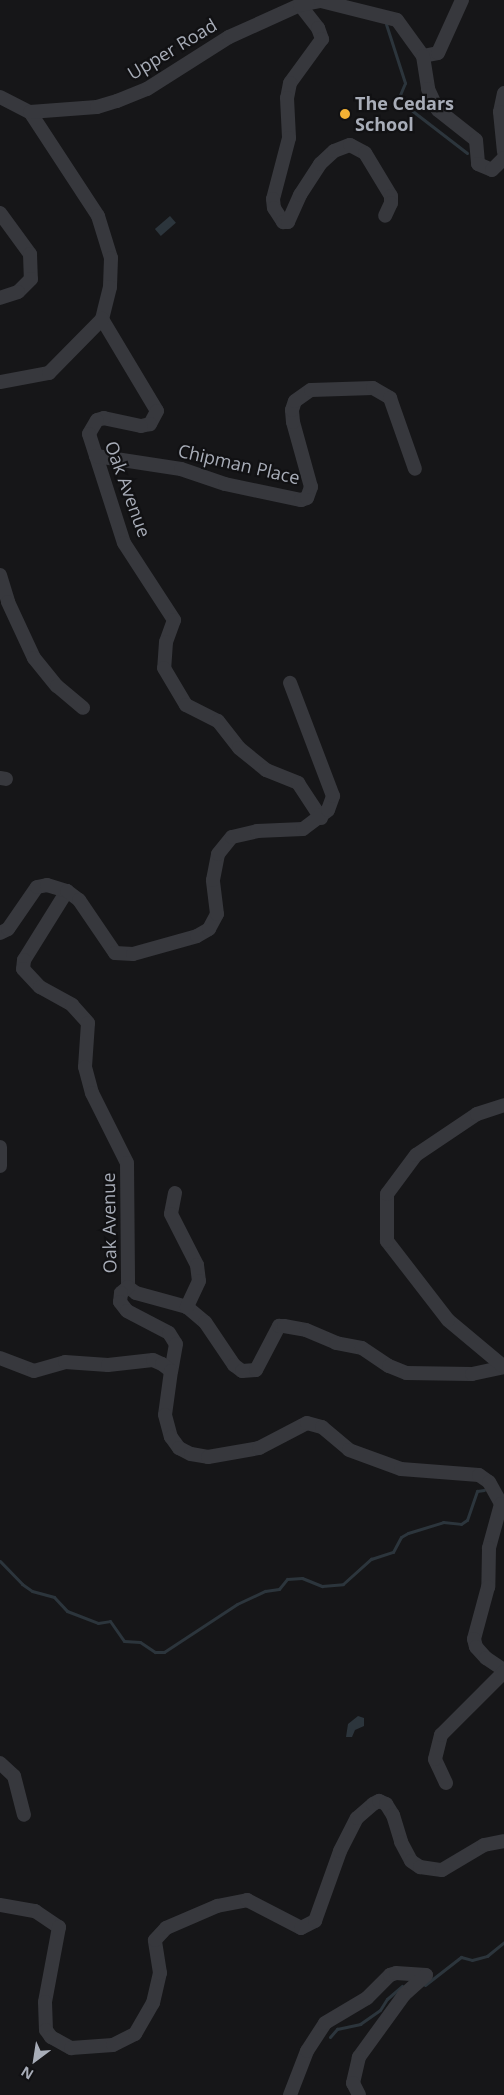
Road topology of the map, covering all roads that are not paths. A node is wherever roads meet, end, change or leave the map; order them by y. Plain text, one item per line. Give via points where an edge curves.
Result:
1 (462, 0) edge
2 (300, 5) junction
3 (423, 56) junction
4 (504, 93) edge
5 (0, 97) edge
6 (30, 112) junction
7 (504, 152) edge
8 (504, 158) edge
9 (0, 213) edge
10 (385, 216) dead end
11 (0, 298) edge
12 (102, 319) junction
13 (0, 382) edge
14 (96, 456) junction
15 (415, 468) dead end
16 (0, 575) edge
17 (290, 683) dead end
18 (83, 708) dead end
19 (321, 818) junction
20 (67, 891) junction
21 (0, 933) edge
22 (504, 1105) edge
23 (0, 1147) edge
24 (0, 1166) edge
25 (175, 1193) dead end
26 (128, 1287) junction
27 (187, 1307) junction
28 (0, 1358) edge
29 (504, 1367) edge
30 (171, 1371) junction
31 (504, 1671) edge
32 (0, 1763) edge
33 (446, 1783) dead end
34 (24, 1815) dead end
35 (504, 1841) edge
36 (0, 1905) edge
37 (290, 2095) edge
38 (359, 2095) edge

1 - 3 street via 438,53
2 - 3 street, Upper Road via 321,1 390,17 397,20
2 - 6 street, Upper Road via 229,37 147,89 117,102 97,107
2 - 10 street via 318,28 322,39 290,83 287,98 289,138 273,199 274,208 283,222 288,222 300,194 320,164 334,151 350,145 365,153 390,196 391,203
3 - 8 street via 428,89 438,110 476,140 478,164 492,170
4 - 7 street via 500,112
5 - 6 street
6 - 12 street via 83,190 106,237 111,268
9 - 11 street via 30,254 31,279 18,292
12 - 13 street via 49,373
12 - 14 street, Oak Avenue via 157,411 150,424 141,426 104,418 97,420 90,434
14 - 15 street, Chipman Place via 181,469 225,484 301,500 307,498 311,487 293,422 295,401 311,390 373,388 390,398
14 - 19 street, Oak Avenue via 124,543 174,620 166,642 164,668 172,686 186,705 218,721 239,748 266,770 298,783
16 - 18 street via 8,602 34,658 57,686
17 - 19 street via 333,796
19 - 20 street via 303,829 256,831 232,837 218,854 213,880 217,914 209,929 197,936 133,954 115,954 79,900
20 - 21 street via 48,885 37,887 8,929
20 - 26 street, Oak Avenue via 24,960 23,969 40,987 72,1006 88,1023 85,1067 92,1093 127,1163
22 - 29 street via 477,1114 416,1155 386,1194 387,1241 448,1320
23 - 24 street
25 - 27 street via 171,1214 197,1265 199,1281
26 - 27 street, Oak Avenue via 136,1293
26 - 30 street via 121,1293 120,1302 127,1311 169,1333 176,1344
27 - 29 street, Oak Avenue via 205,1322 234,1365 242,1371 256,1370 279,1326 306,1330 336,1343 362,1348 406,1373 472,1374
28 - 30 street via 34,1371 65,1362 108,1365 153,1360
30 - 31 street via 165,1415 171,1437 179,1448 191,1454 208,1457 259,1448 307,1423 322,1426 349,1450 401,1469 479,1475 489,1482 501,1504 489,1548 488,1587 474,1639 476,1648
31 - 33 street via 441,1736 435,1759
32 - 34 street via 14,1776
35 - 36 street via 484,1845 442,1870 420,1867 411,1861 386,1804 379,1801 373,1804 358,1818 340,1851 315,1921 302,1928 246,1900 217,1906 166,1928 155,1940 160,1973 153,2003 135,2034 113,2045 71,2048 51,2037 46,2030 44,2002 59,1927 35,1911
37 - 38 street via 319,2028 367,1998 390,1975 426,1975 404,1995 359,2058 353,2083

